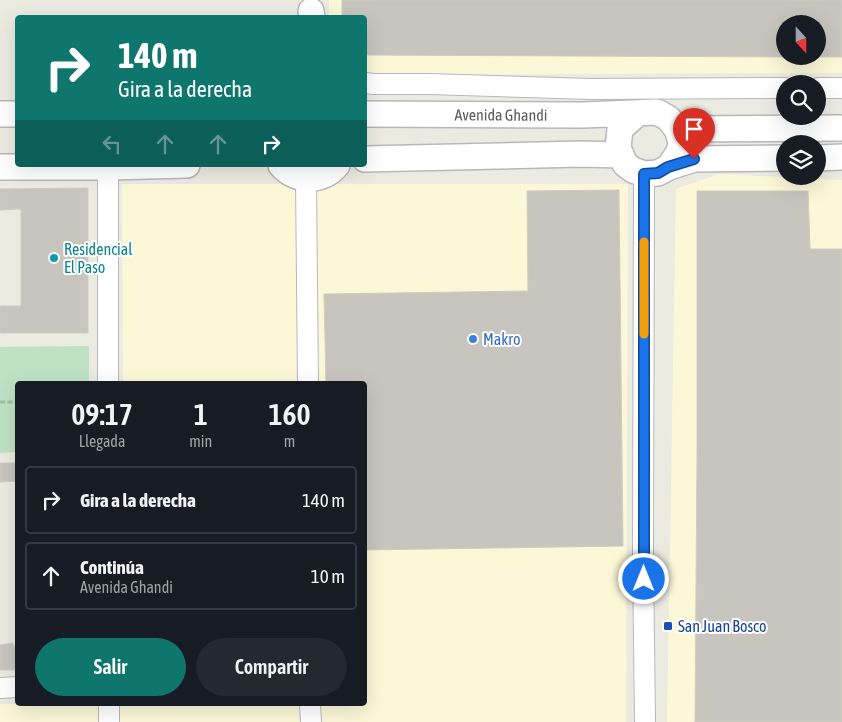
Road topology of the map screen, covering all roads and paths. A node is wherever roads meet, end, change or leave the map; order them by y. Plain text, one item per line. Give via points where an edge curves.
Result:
1 (367, 83) edge
2 (776, 88) edge
3 (826, 88) edge
4 (842, 88) edge
5 (371, 111) edge
6 (638, 113) junction
7 (0, 114) edge
8 (15, 114) edge
9 (842, 128) edge
10 (677, 129) junction
11 (621, 155) junction
12 (842, 157) edge
13 (776, 158) edge
14 (826, 158) edge
15 (367, 159) edge
16 (0, 167) edge
17 (15, 167) edge
18 (108, 167) edge
19 (283, 167) edge
20 (336, 167) edge
21 (668, 167) junction
22 (644, 174) junction
23 (306, 179) junction
24 (108, 381) edge
25 (308, 381) edge
26 (0, 402) edge
27 (15, 402) edge
28 (15, 687) edge
29 (0, 688) edge
30 (109, 706) edge
31 (310, 706) edge
32 (109, 722) edge
33 (310, 722) edge
34 (645, 722) edge

1 - 2 street via 592,89
3 - 4 street
5 - 6 street, Avenida Ghandi via 583,116
6 - 10 street via 657,112 668,118
6 - 11 street via 620,129 618,148
7 - 8 street
9 - 10 street
10 - 21 street via 679,152
11 - 15 street
11 - 22 street via 625,164
12 - 14 street
13 - 21 street via 694,159
16 - 17 street
18 - 24 street
19 - 23 street via 291,174
20 - 23 street via 326,174
21 - 22 street via 658,173
22 - 34 street
23 - 25 street
26 - 27 path
28 - 29 street
30 - 32 street
31 - 33 street

